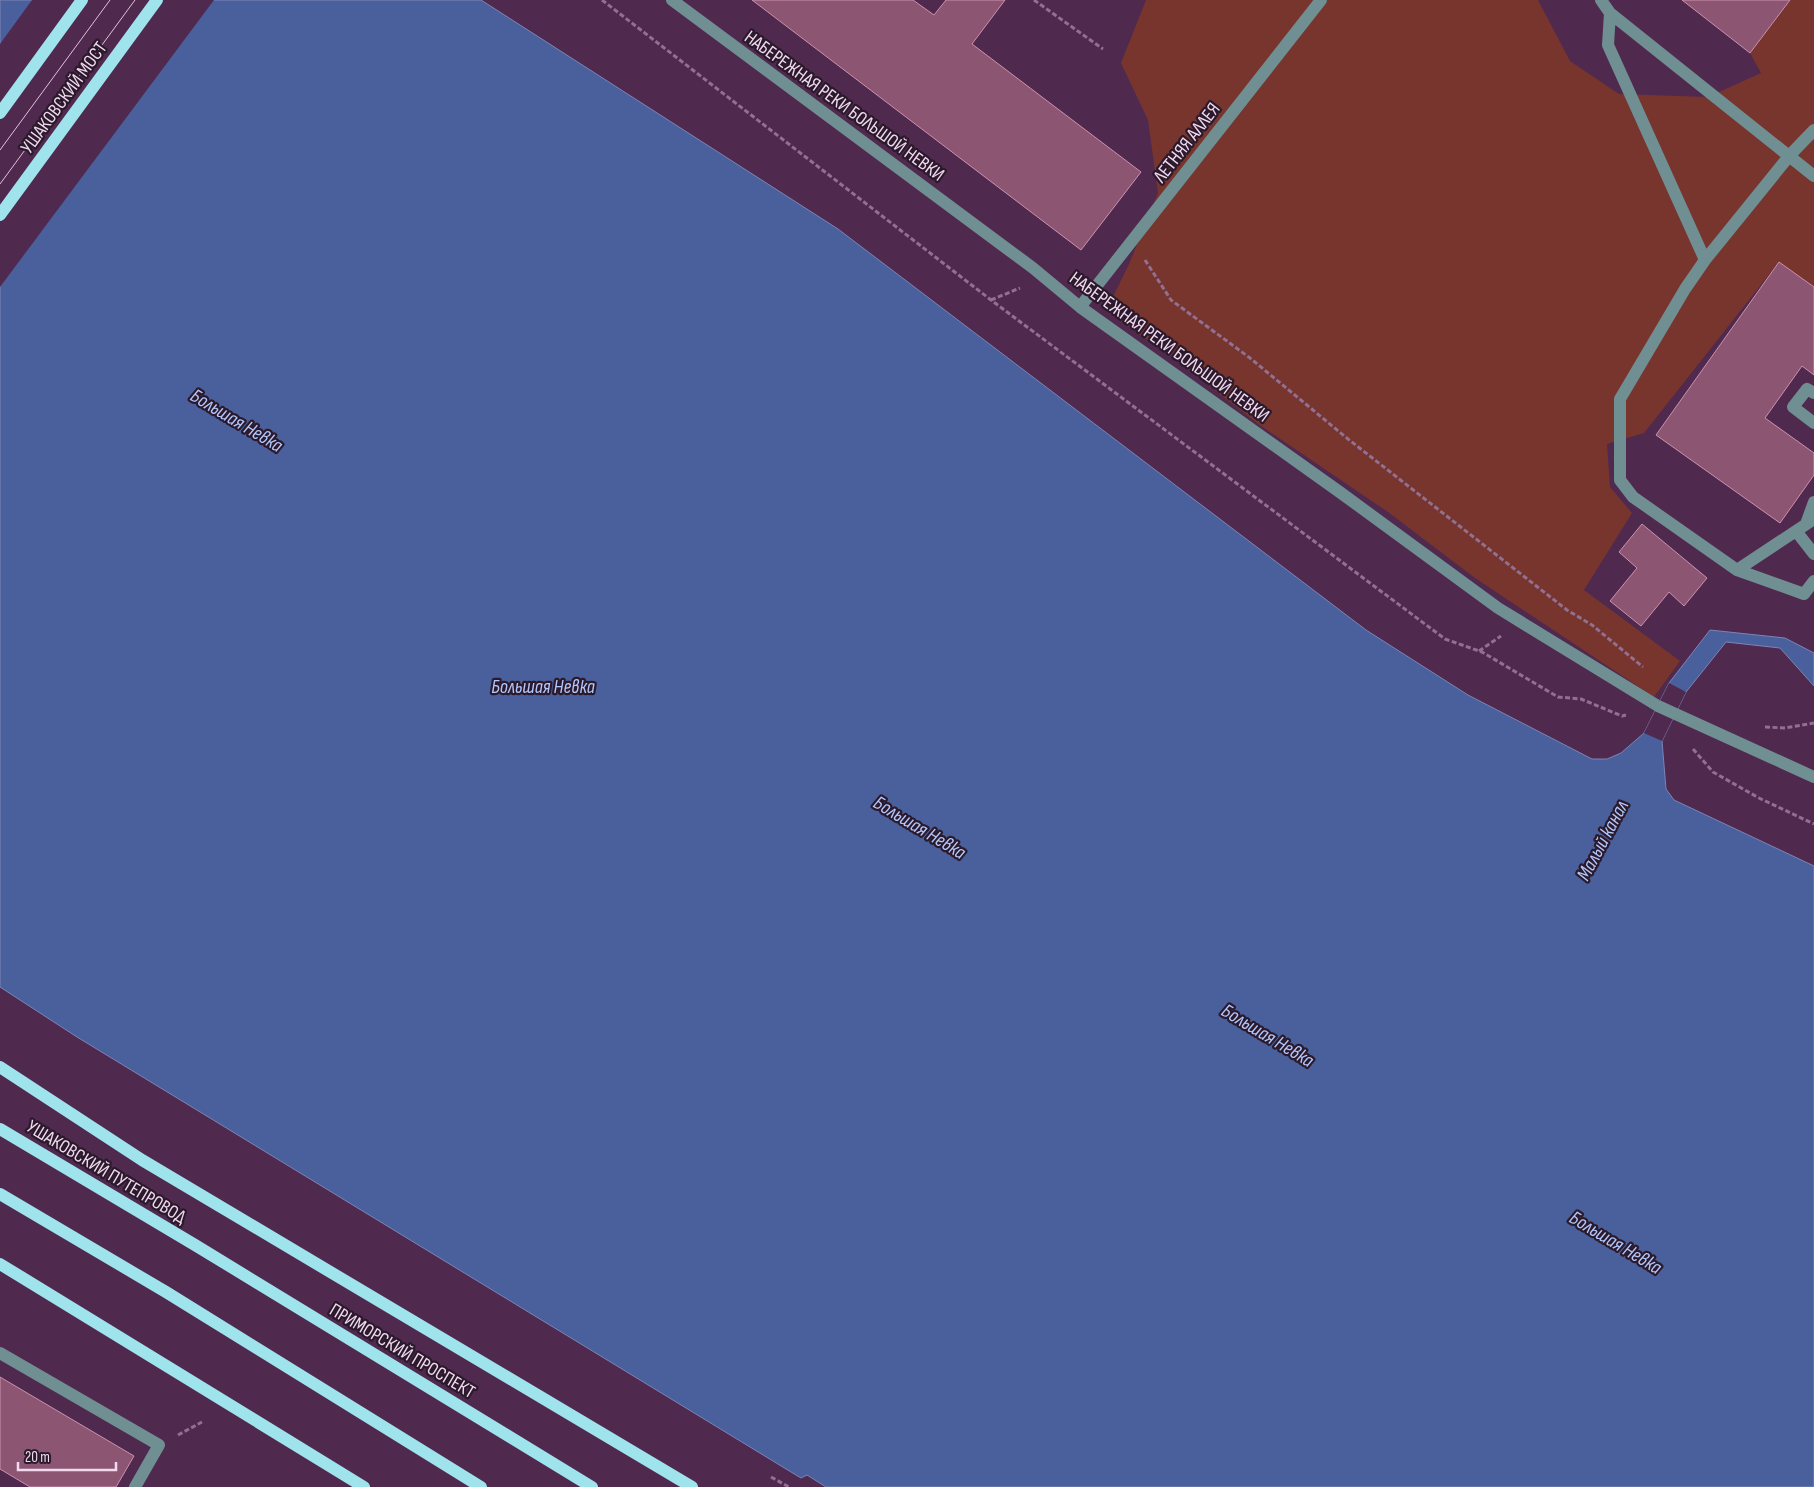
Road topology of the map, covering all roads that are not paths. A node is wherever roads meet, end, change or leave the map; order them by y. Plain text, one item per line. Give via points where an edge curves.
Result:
1 (82, 0) edge
2 (157, 0) edge
3 (672, 0) edge
4 (1321, 0) edge
5 (1602, 0) edge
6 (1610, 12) junction
7 (0, 113) edge
8 (1814, 130) edge
9 (1790, 155) junction
10 (1814, 176) edge
11 (0, 215) edge
12 (1705, 260) junction
13 (1080, 307) junction
14 (1814, 393) edge
15 (1814, 423) edge
16 (1814, 502) edge
17 (1805, 525) edge
18 (1814, 554) edge
19 (1737, 570) junction
20 (1814, 581) edge
21 (1814, 777) edge
22 (0, 1067) edge
23 (0, 1129) edge
24 (0, 1194) edge
25 (195, 1245) joint
26 (0, 1264) edge
27 (0, 1353) edge
28 (135, 1487) edge
29 (364, 1487) edge
30 (481, 1487) edge
31 (592, 1487) edge
32 (692, 1487) edge

1 - 7 main road
2 - 11 main road, УШАКОВСКИЙ МОСТ
3 - 13 street, НАБЕРЕЖНАЯ РЕКИ БОЛЬШОЙ НЕВКИ via 1033,268
4 - 13 street, ЛЕТНЯЯ АЛЛЕЯ
5 - 6 street
6 - 9 street
6 - 12 street via 1608,45
8 - 9 street
9 - 10 street
9 - 12 street
12 - 19 street via 1620,398 1620,480 1633,497
13 - 21 street, НАБЕРЕЖНАЯ РЕКИ БОЛЬШОЙ НЕВКИ via 1498,608 1658,706
14 - 15 street via 1807,389 1793,407
16 - 17 street
17 - 18 street
17 - 19 street
19 - 20 street via 1804,594
22 - 32 main road via 142,1160
23 - 25 main road, УШАКОВСКИЙ ПУТЕПРОВОД
24 - 30 main road via 166,1292
25 - 31 main road, ПРИМОРСКИЙ ПРОСПЕКТ
26 - 29 main road
27 - 28 street via 159,1445

